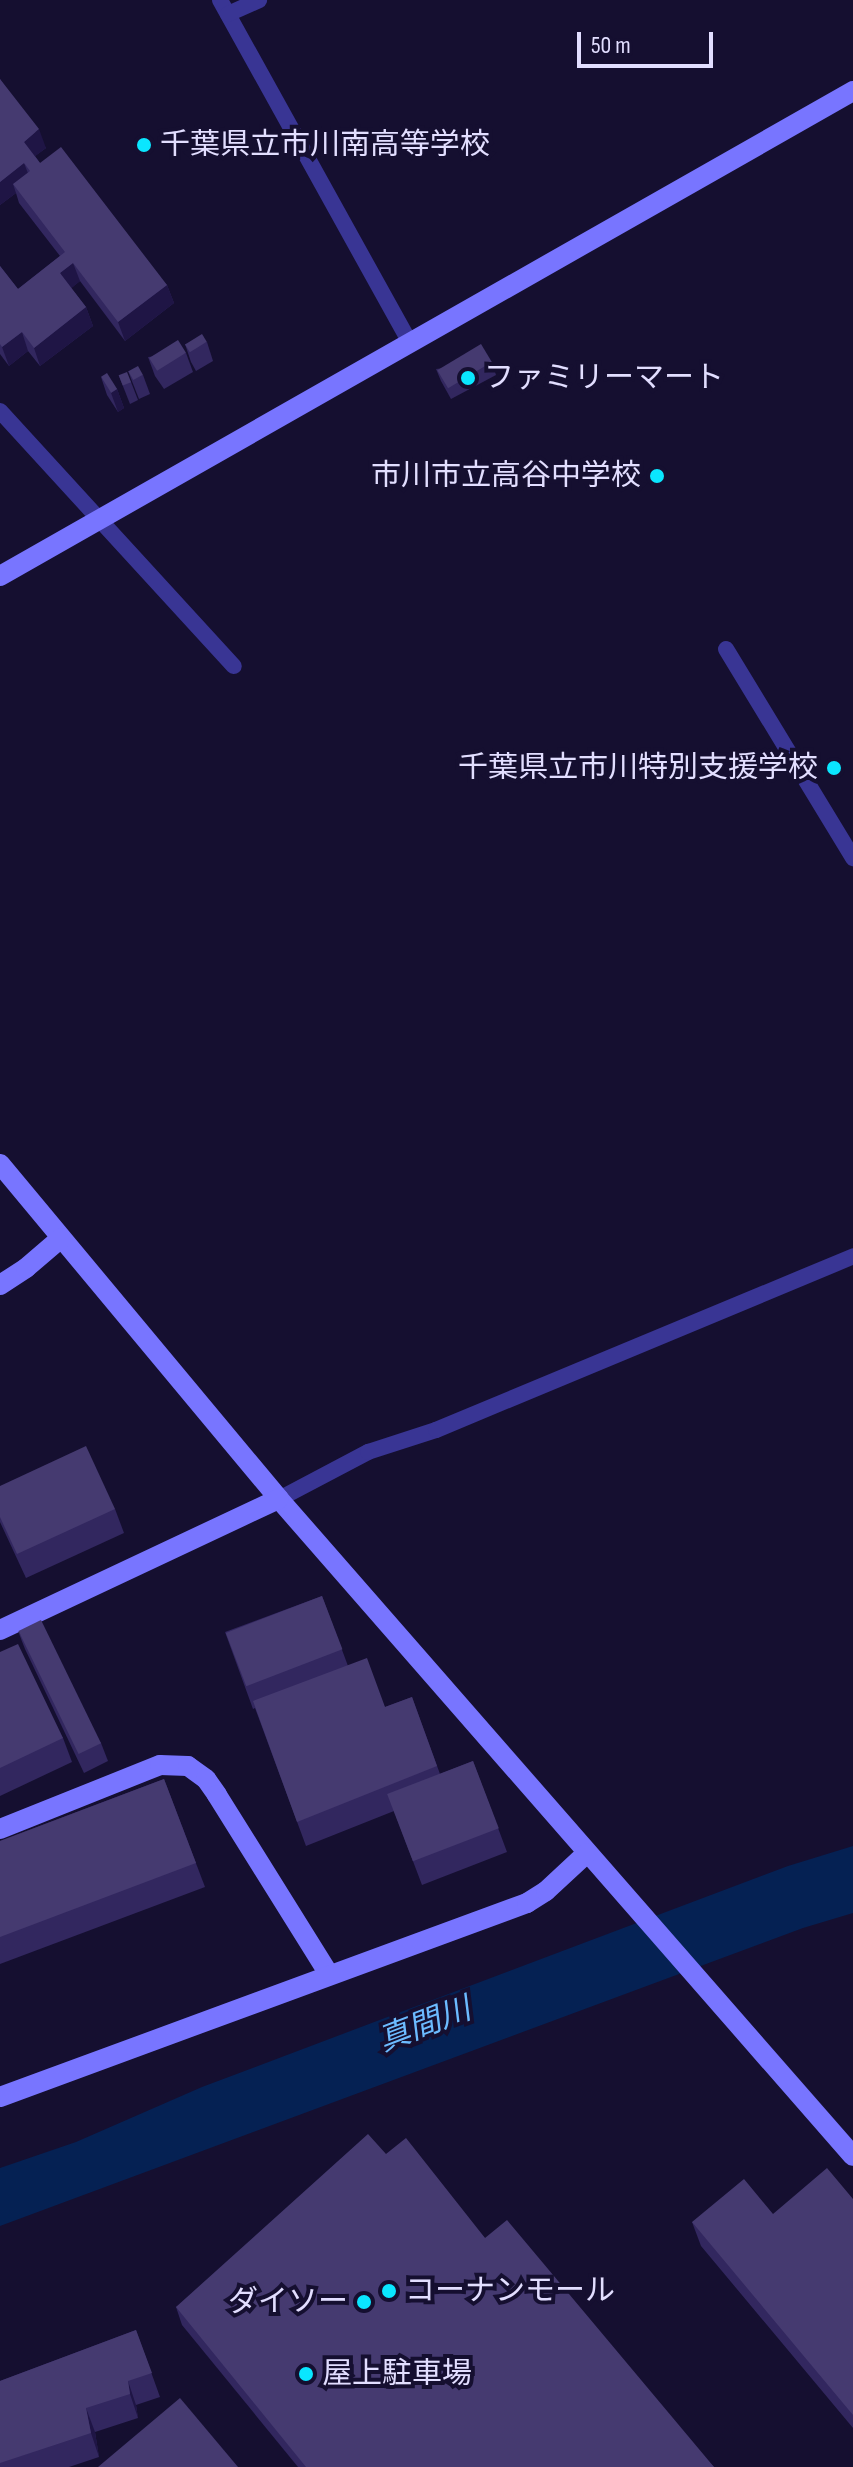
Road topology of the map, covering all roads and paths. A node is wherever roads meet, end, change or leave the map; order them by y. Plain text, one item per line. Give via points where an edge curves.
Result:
1 (259, 0) edge
2 (224, 7) edge
3 (853, 91) edge
4 (411, 344) junction
5 (0, 411) edge
6 (102, 518) junction
7 (0, 576) edge
8 (726, 649) dead end
9 (234, 666) dead end
10 (853, 858) edge
11 (0, 1164) edge
12 (61, 1238) junction
13 (853, 1256) edge
14 (0, 1285) edge
15 (279, 1499) junction
16 (0, 1630) edge
17 (0, 1829) edge
18 (587, 1853) junction
19 (329, 1974) junction
20 (0, 2097) edge
21 (853, 2156) edge

1 - 2 street
2 - 4 street
3 - 4 street
4 - 6 street
5 - 6 street
6 - 7 street
6 - 9 street
8 - 10 street
11 - 12 street
12 - 14 street
12 - 15 street
13 - 15 street via 436,1430 368,1452
15 - 16 street
15 - 18 street
17 - 19 street via 160,1765 188,1766 206,1779
18 - 19 street via 536,1899
18 - 21 street
19 - 20 street

